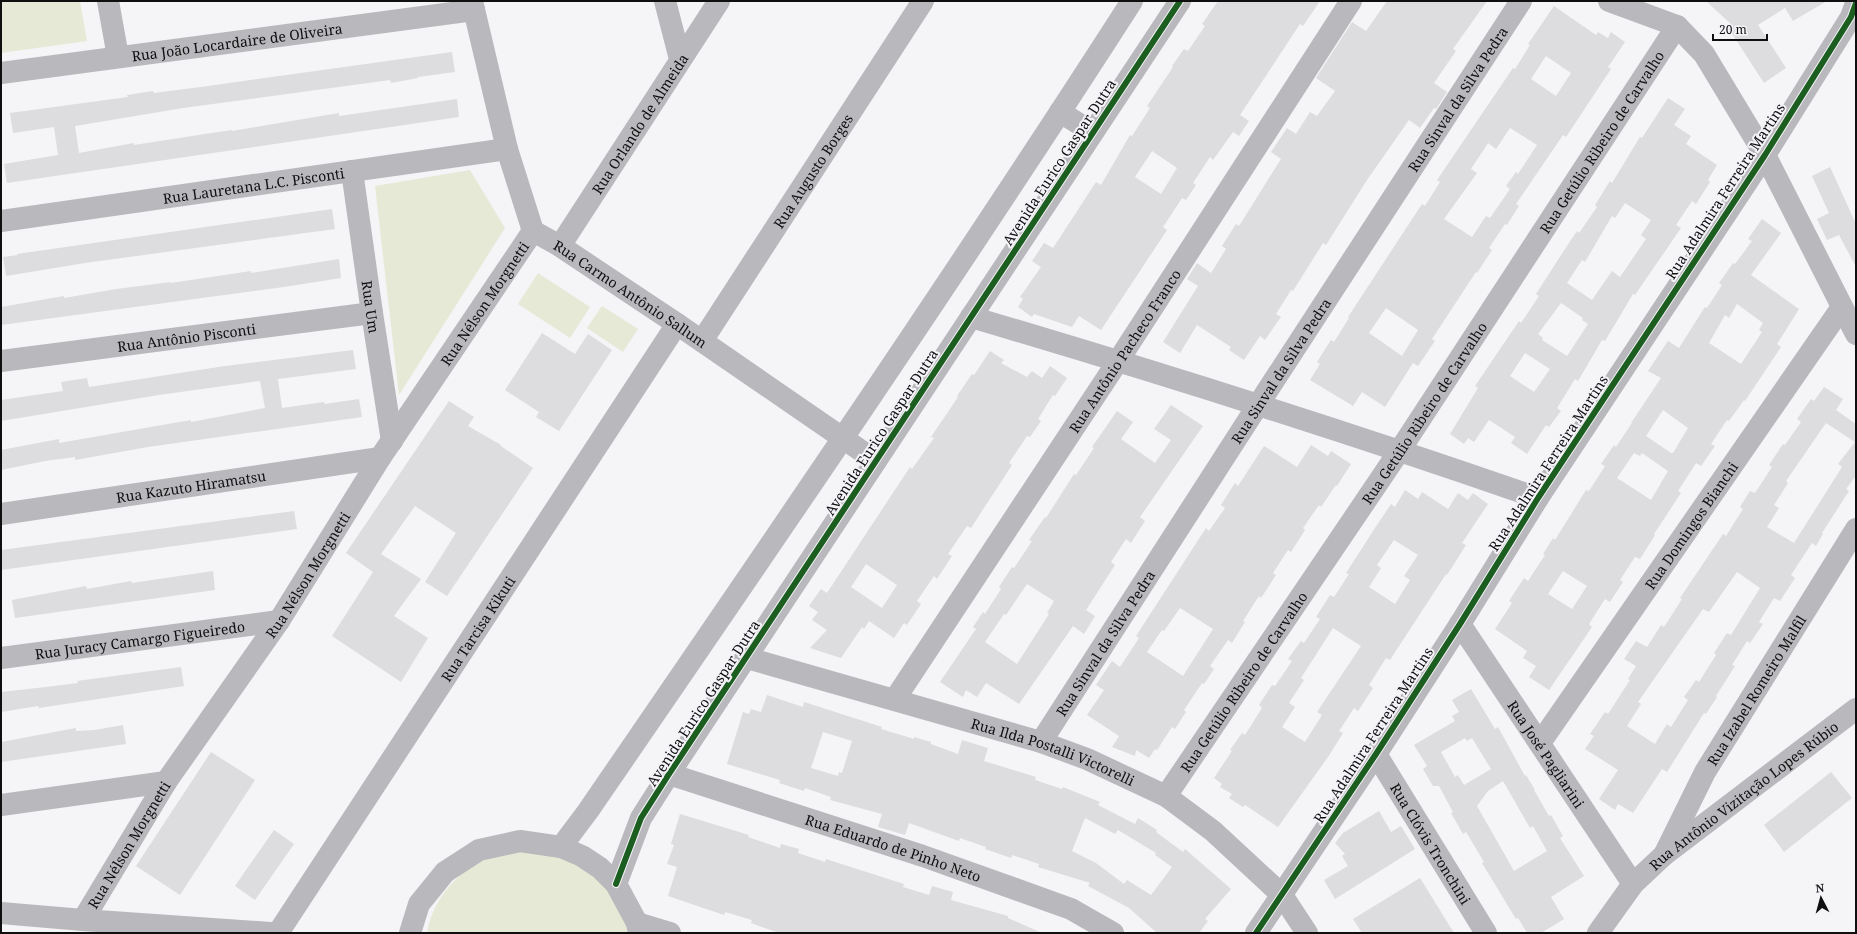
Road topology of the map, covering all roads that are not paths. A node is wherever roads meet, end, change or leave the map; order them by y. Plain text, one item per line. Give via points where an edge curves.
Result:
1 (108, 1) edge
2 (665, 1) edge
3 (719, 1) edge
4 (923, 1) edge
5 (1132, 1) edge
6 (1180, 1) edge
7 (1352, 1) edge
8 (1521, 1) edge
9 (1609, 1) edge
10 (473, 6) edge
11 (1851, 12) edge
12 (1678, 26) junction
13 (118, 57) junction
14 (680, 59) junction
15 (1, 73) edge
16 (1060, 112) junction
17 (1092, 132) junction
18 (507, 149) junction
19 (1765, 155) junction
20 (352, 171) junction
21 (1, 221) edge
22 (534, 231) junction
23 (560, 246) junction
24 (1842, 307) junction
25 (372, 313) junction
26 (971, 317) junction
27 (677, 324) junction
28 (1856, 334) edge
29 (702, 341) junction
30 (1118, 361) junction
31 (1, 362) edge
32 (1258, 405) junction
33 (843, 438) junction
34 (386, 450) junction
35 (1400, 450) junction
36 (876, 461) junction
37 (1538, 498) junction
38 (1, 514) edge
39 (1856, 529) edge
40 (279, 621) junction
41 (1460, 624) junction
42 (1, 658) edge
43 (747, 658) junction
44 (895, 699) junction
45 (1856, 709) edge
46 (1041, 742) junction
47 (1540, 743) junction
48 (1376, 754) junction
49 (670, 774) junction
50 (166, 782) junction
51 (1166, 796) junction
52 (1, 805) edge
53 (561, 847) junction
54 (1664, 855) junction
55 (616, 884) junction
56 (1633, 884) junction
57 (1282, 895) junction
58 (1, 912) edge
59 (83, 920) junction
60 (638, 928) edge
61 (270, 933) edge
62 (278, 933) edge
63 (410, 933) edge
64 (670, 933) edge
65 (1113, 933) edge
66 (1256, 933) edge
67 (1307, 933) edge
68 (1486, 933) edge
69 (1598, 933) edge

1 - 13 street
2 - 14 street
3 - 14 street, Rua Orlando de Almeida
4 - 29 street, Rua Augusto Borges
5 - 16 street, Avenida Eurico Gaspar Dutra
6 - 17 street, Avenida Eurico Gaspar Dutra
7 - 30 street, Rua Antônio Pacheco Franco
8 - 32 street, Rua Sinval da Silva Pedra
9 - 12 street
10 - 13 street, Rua João Locardaire de Oliveira
10 - 18 street
11 - 19 street, Rua Adalmira Ferreira Martins
12 - 19 street via 1704,54
12 - 35 street, Rua Getúlio Ribeiro de Carvalho
13 - 15 street, Rua João Locardaire de Oliveira
14 - 23 street, Rua Orlando de Almeida
16 - 17 street
16 - 33 street, Avenida Eurico Gaspar Dutra
17 - 26 street, Avenida Eurico Gaspar Dutra
18 - 20 street, Rua Lauretana L.C. Pisconti
18 - 22 street
19 - 24 street
19 - 37 street, Rua Adalmira Ferreira Martins
20 - 21 street, Rua Lauretana L.C. Pisconti
20 - 25 street, Rua Um
22 - 23 street, Rua Carmo Antônio Sallum
22 - 34 street, Rua Nélson Morgnetti
23 - 27 street, Rua Carmo Antônio Sallum
24 - 28 street
24 - 47 street, Rua Domingos Bianchi
25 - 31 street, Rua Antônio Pisconti
25 - 34 street, Rua Um
26 - 30 street
26 - 36 street, Avenida Eurico Gaspar Dutra
27 - 29 street, Rua Carmo Antônio Sallum
27 - 62 street, Rua Tarcisa Kikuti
29 - 33 street, Rua Carmo Antônio Sallum
30 - 32 street
30 - 44 street, Rua Antônio Pacheco Franco
32 - 35 street
32 - 46 street, Rua Sinval da Silva Pedra
33 - 36 street, Rua Carmo Antônio Sallum
33 - 53 street, Avenida Eurico Gaspar Dutra
34 - 38 street, Rua Kazuto Hiramatsu
34 - 40 street, Rua Nélson Morgnetti
35 - 37 street
35 - 51 street, Rua Getúlio Ribeiro de Carvalho
36 - 43 street, Avenida Eurico Gaspar Dutra
37 - 41 street, Rua Adalmira Ferreira Martins
39 - 54 street, Rua Izabel Romeiro Malfil via 1705,772
40 - 42 street, Rua Juracy Camargo Figueiredo
40 - 50 street, Rua Nélson Morgnetti
41 - 47 street, Rua José Pagliarini
41 - 48 street, Rua Adalmira Ferreira Martins
43 - 44 street, Rua Ilda Postalli Victorelli
43 - 49 street, Avenida Eurico Gaspar Dutra
44 - 46 street, Rua Ilda Postalli Victorelli
45 - 54 street, Rua Antônio Vizitação Lopes Rúbio
46 - 51 street, Rua Ilda Postalli Victorelli via 1087,759
47 - 56 street, Rua José Pagliarini
48 - 57 street, Rua Adalmira Ferreira Martins
48 - 68 street, Rua Clóvis Tronchini
49 - 55 street, Avenida Eurico Gaspar Dutra via 642,818
49 - 65 street, Rua Eduardo de Pinho Neto via 923,856 1071,909
50 - 52 street
50 - 59 street, Rua Nélson Morgnetti
51 - 57 street, Rua Ilda Postalli Victorelli via 1213,831
53 - 55 street via 600,868
53 - 63 street via 520,841 479,850 445,872 419,904
54 - 56 street, Rua Antônio Vizitação Lopes Rúbio
55 - 60 street
56 - 69 street
57 - 66 street, Rua Adalmira Ferreira Martins
57 - 67 street, Rua Ilda Postalli Victorelli
58 - 59 street
59 - 61 street
60 - 64 street

